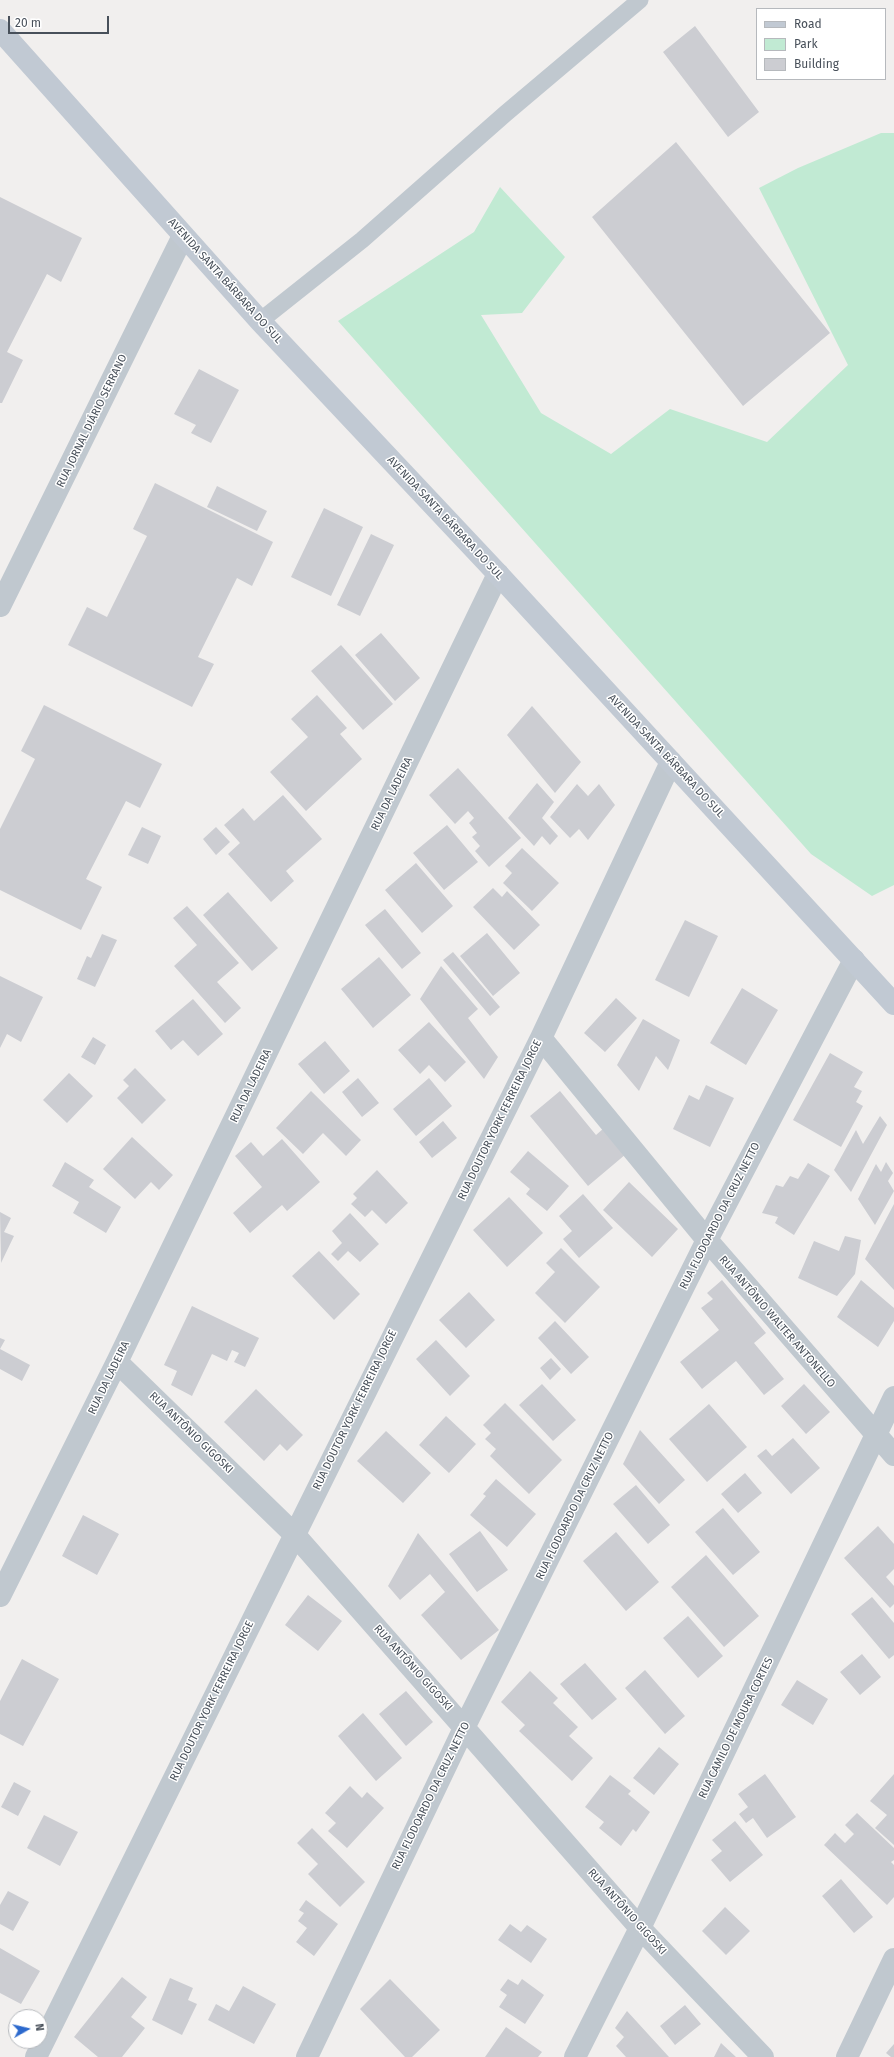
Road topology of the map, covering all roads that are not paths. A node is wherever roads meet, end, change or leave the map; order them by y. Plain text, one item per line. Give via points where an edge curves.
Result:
1 (640, 0) edge
2 (0, 30) edge
3 (183, 236) junction
4 (260, 321) junction
5 (498, 574) junction
6 (0, 606) edge
7 (671, 762) junction
8 (854, 960) junction
9 (894, 1004) edge
10 (541, 1038) junction
11 (706, 1240) junction
12 (117, 1362) junction
13 (894, 1397) edge
14 (876, 1436) junction
15 (894, 1456) edge
16 (294, 1534) junction
17 (0, 1596) edge
18 (465, 1726) junction
19 (640, 1928) junction
20 (894, 1959) edge
21 (36, 2057) edge
22 (306, 2057) edge
23 (576, 2057) edge
24 (762, 2057) edge
25 (847, 2057) edge

1 - 4 lane via 362,240
2 - 3 main road, AVENIDA SANTA BÁRBARA DO SUL
3 - 4 main road, AVENIDA SANTA BÁRBARA DO SUL
3 - 6 street, RUA JORNAL DIÁRIO SERRANO
4 - 5 main road, AVENIDA SANTA BÁRBARA DO SUL
5 - 7 main road, AVENIDA SANTA BÁRBARA DO SUL
5 - 12 street, RUA DA LADEIRA
7 - 8 main road, AVENIDA SANTA BÁRBARA DO SUL
7 - 10 street, RUA DOUTOR YORK FERREIRA JORGE
8 - 9 main road, AVENIDA SANTA BÁRBARA DO SUL
8 - 11 street, RUA FLODOARDO DA CRUZ NETTO
10 - 11 street, RUA ANTÔNIO WALTER ANTONELLO
10 - 16 street, RUA DOUTOR YORK FERREIRA JORGE
11 - 14 street, RUA ANTÔNIO WALTER ANTONELLO
11 - 18 street, RUA FLODOARDO DA CRUZ NETTO
12 - 16 street, RUA ANTÔNIO GIGOSKI
12 - 17 street, RUA DA LADEIRA
13 - 14 street, RUA CAMILO DE MOURA CORTES
14 - 15 street, RUA ANTÔNIO WALTER ANTONELLO
14 - 19 street, RUA CAMILO DE MOURA CORTES
16 - 18 street, RUA ANTÔNIO GIGOSKI
16 - 21 street, RUA DOUTOR YORK FERREIRA JORGE
18 - 19 street, RUA ANTÔNIO GIGOSKI
18 - 22 street, RUA FLODOARDO DA CRUZ NETTO
19 - 23 street, RUA CAMILO DE MOURA CORTES
19 - 24 street, RUA ANTÔNIO GIGOSKI
20 - 25 street

